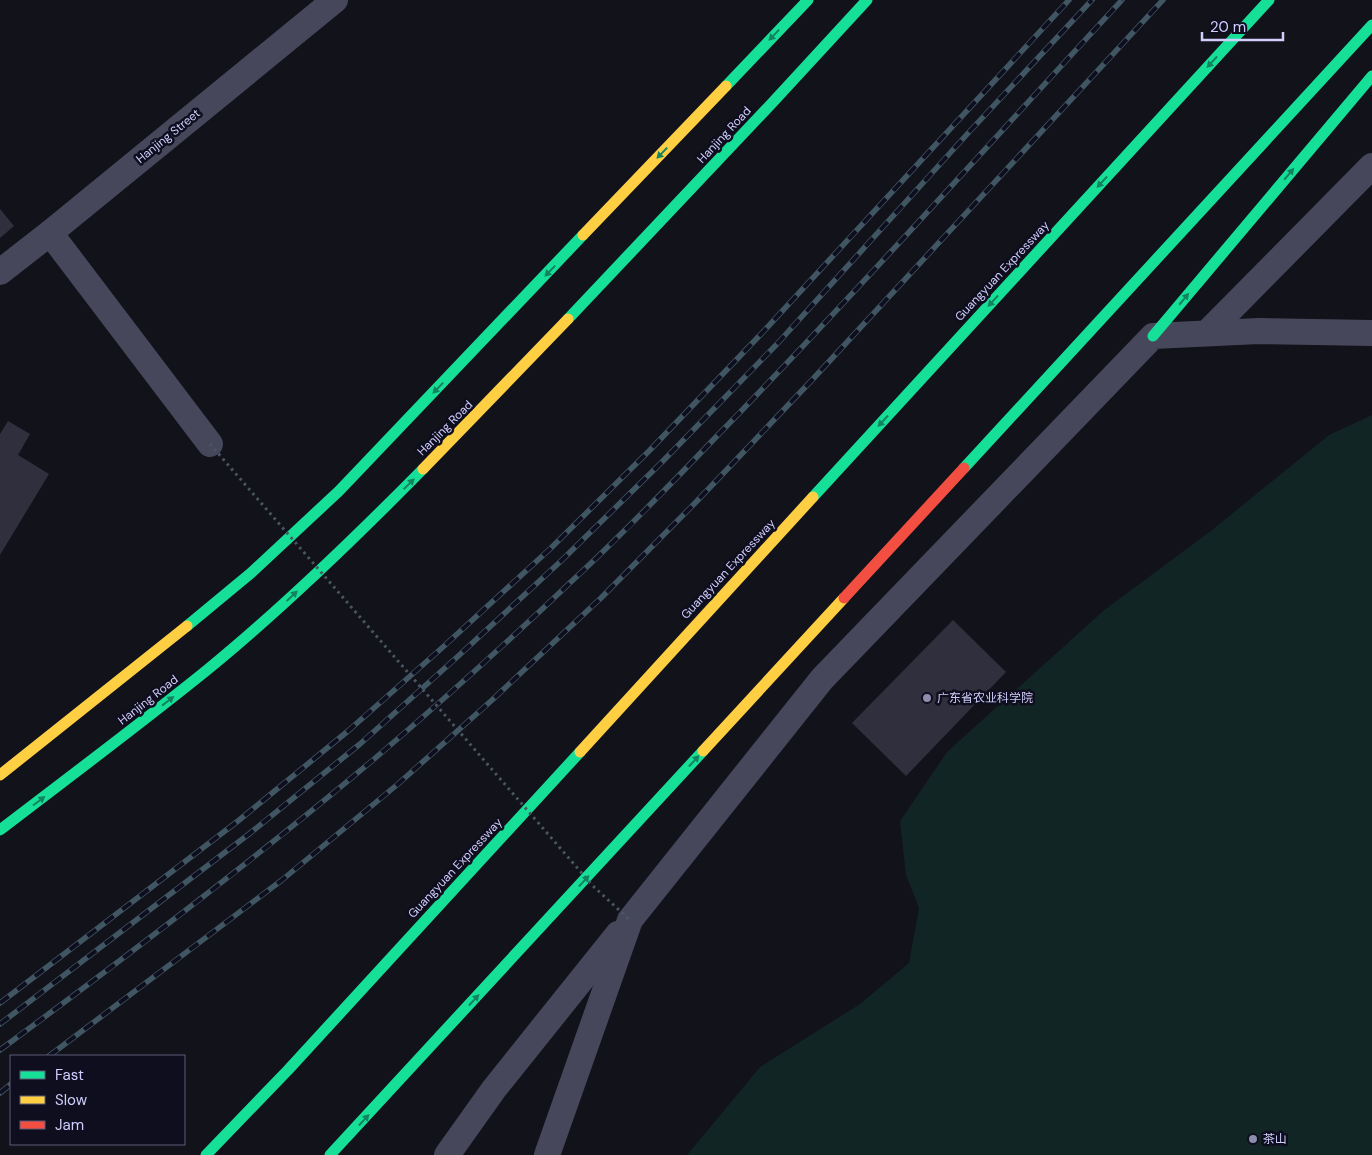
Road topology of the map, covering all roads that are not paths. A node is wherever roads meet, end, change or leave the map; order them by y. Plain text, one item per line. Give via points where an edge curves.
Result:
1 (335, 0) edge
2 (808, 0) edge
3 (868, 0) edge
4 (1269, 0) edge
5 (1372, 25) edge
6 (1372, 76) edge
7 (1372, 166) edge
8 (50, 233) junction
9 (0, 272) edge
10 (1208, 333) junction
11 (1372, 333) edge
12 (1153, 336) junction
13 (210, 444) road end
14 (0, 775) edge
15 (0, 830) edge
16 (630, 920) junction
17 (206, 1155) edge
18 (330, 1155) edge
19 (447, 1155) edge
20 (547, 1155) edge

1 - 8 street, Hanjing Street
2 -> 14 main road via 339,491 251,573
15 -> 3 main road, Hanjing Road via 207,670 278,610 361,532 529,361
4 -> 17 main road, Guangyuan Expressway
18 -> 5 main road
12 -> 6 main road
7 - 10 street
8 - 9 street, Hanjing Street
8 - 13 street
10 - 11 street via 1259,330
10 - 12 street
12 - 16 street via 822,679
16 - 19 street via 494,1089
16 - 20 street

